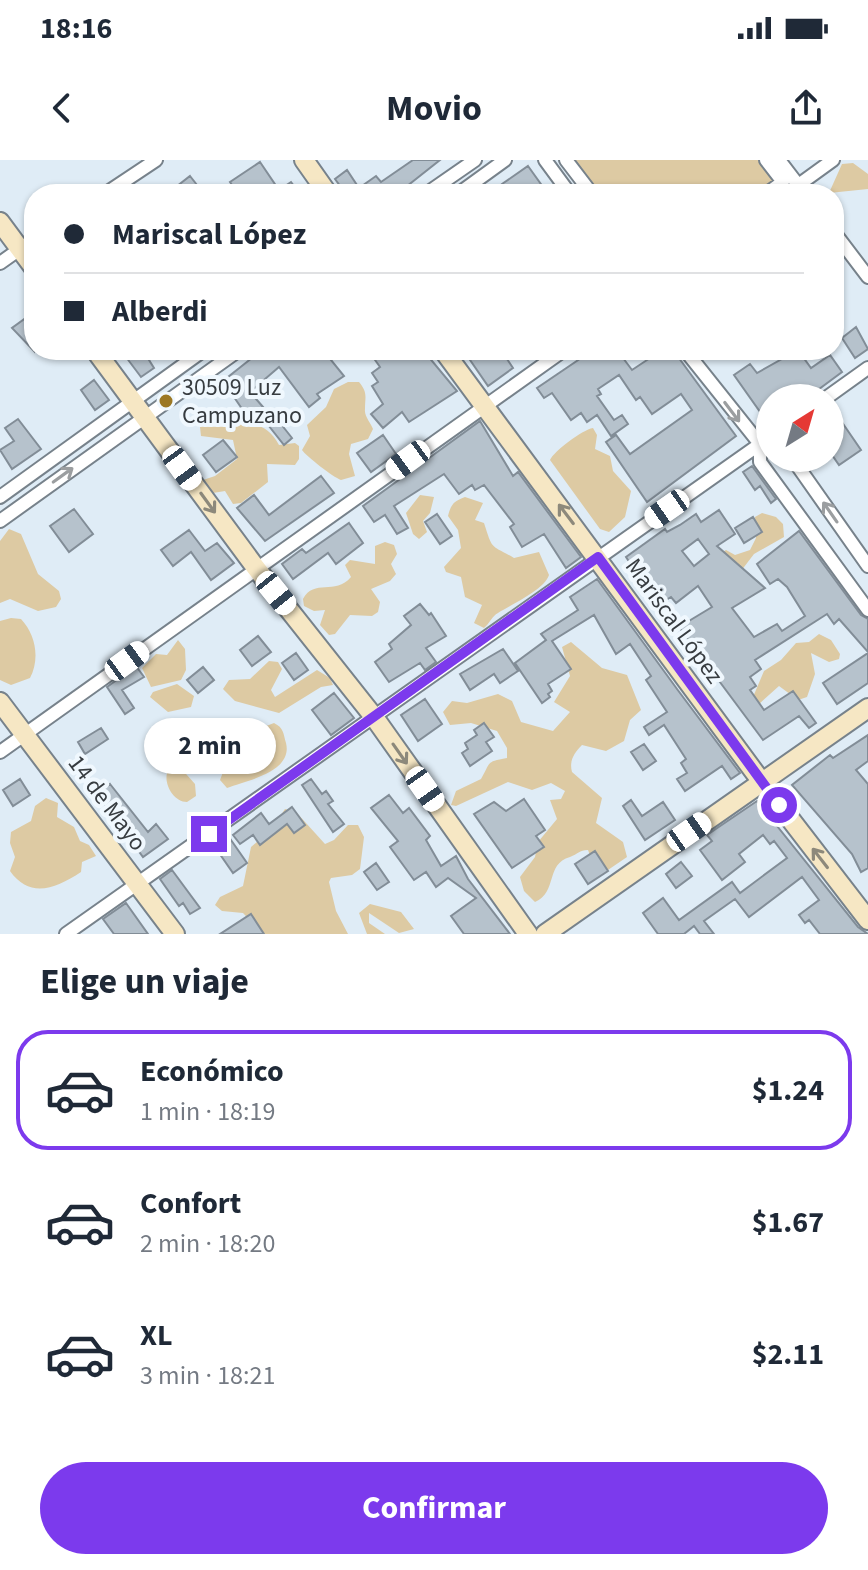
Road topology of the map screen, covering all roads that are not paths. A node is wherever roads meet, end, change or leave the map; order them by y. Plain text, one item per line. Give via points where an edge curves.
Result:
1 (156, 160) edge
2 (304, 160) edge
3 (475, 160) edge
4 (505, 160) edge
5 (545, 160) edge
6 (566, 160) edge
7 (766, 160) edge
8 (779, 160) edge
9 (833, 160) edge
10 (120, 184) edge
11 (321, 184) edge
12 (440, 184) edge
13 (472, 184) edge
14 (563, 184) edge
15 (584, 184) edge
16 (780, 184) edge
17 (797, 184) edge
18 (807, 184) edge
19 (0, 222) edge
20 (24, 242) edge
21 (844, 245) edge
22 (24, 246) edge
23 (0, 263) edge
24 (868, 277) edge
25 (102, 360) edge
26 (190, 360) edge
27 (225, 360) edge
28 (450, 360) edge
29 (550, 360) edge
30 (694, 360) edge
31 (868, 368) edge
32 (844, 385) edge
33 (132, 400) junction
34 (485, 406) junction
35 (145, 417) junction
36 (756, 430) edge
37 (756, 449) edge
38 (767, 472) edge
39 (802, 472) edge
40 (0, 497) edge
41 (0, 521) edge
42 (598, 557) junction
43 (868, 566) edge
44 (256, 568) junction
45 (868, 610) edge
46 (0, 702) edge
47 (868, 708) edge
48 (374, 717) junction
49 (24, 735) junction
50 (0, 752) edge
51 (761, 781) junction
52 (139, 884) junction
53 (868, 920) edge
54 (66, 934) edge
55 (175, 934) edge
56 (528, 934) edge
57 (545, 934) edge

1 - 10 street
2 - 11 main road
3 - 12 street
4 - 13 street
5 - 14 street
6 - 15 street
7 - 16 street
8 - 17 street
9 - 18 street
19 - 20 main road
21 - 24 street
22 - 23 street
25 - 33 main road
26 - 33 street
27 - 35 street
28 - 34 main road, Mariscal López
29 - 34 street
30 -> 36 street
31 - 32 street
33 - 35 main road
33 - 40 street
42 -> 34 main road, Mariscal López
34 - 44 street
41 -> 35 street
35 -> 44 main road
37 - 42 street
38 - 45 street
43 -> 39 street
42 - 48 street
42 - 51 main road, Mariscal López
44 - 48 main road
44 - 49 street
46 - 49 main road, 14 de Mayo
47 - 51 main road
48 - 52 street
48 -> 56 main road
49 - 50 street
49 - 52 main road, 14 de Mayo
53 -> 51 main road, Mariscal López
51 - 57 main road
52 - 54 street
52 - 55 main road, 14 de Mayo

